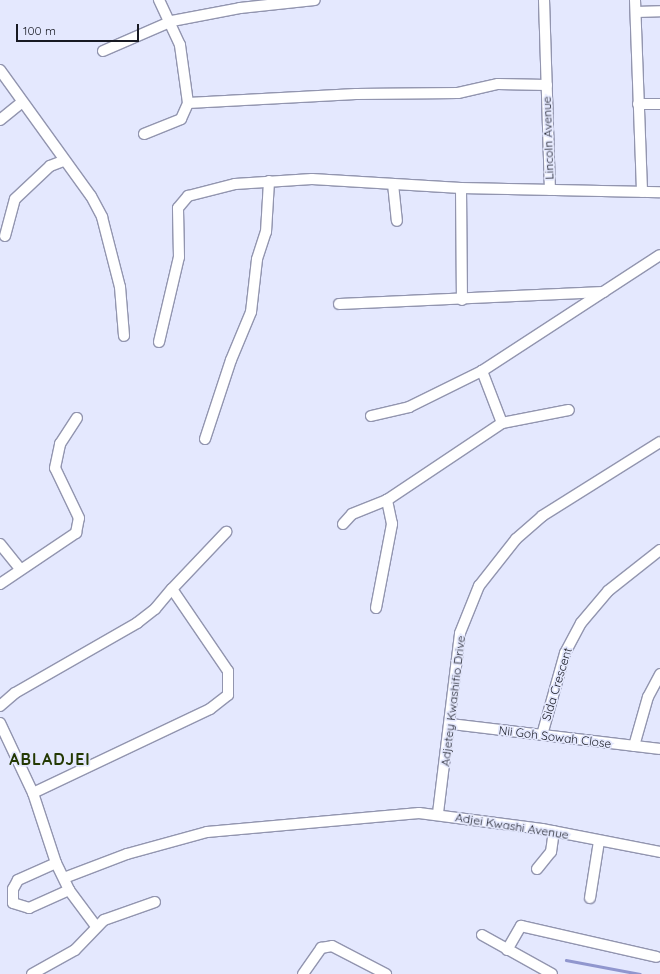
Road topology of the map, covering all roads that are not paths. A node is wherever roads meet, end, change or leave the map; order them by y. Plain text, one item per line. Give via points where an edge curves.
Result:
1 (160, 0) edge
2 (315, 0) edge
3 (544, 0) edge
4 (636, 0) edge
5 (660, 11) edge
6 (636, 12) junction
7 (172, 21) junction
8 (103, 51) dead end
9 (0, 70) edge
10 (547, 86) junction
11 (21, 103) junction
12 (188, 103) junction
13 (638, 104) junction
14 (660, 104) edge
15 (0, 120) edge
16 (144, 134) dead end
17 (62, 161) junction
18 (269, 181) junction
19 (393, 184) junction
20 (460, 188) junction
21 (550, 190) junction
22 (642, 192) junction
23 (660, 192) edge
24 (397, 221) dead end
25 (5, 236) dead end
26 (660, 255) edge
27 (606, 292) junction
28 (462, 300) junction
29 (339, 304) dead end
30 (124, 336) dead end
31 (159, 342) dead end
32 (482, 371) junction
33 (569, 410) dead end
34 (371, 416) dead end
35 (77, 418) dead end
36 (502, 423) junction
37 (205, 439) dead end
38 (660, 442) edge
39 (388, 500) junction
40 (343, 524) dead end
41 (226, 532) dead end
42 (0, 544) edge
43 (660, 550) edge
44 (20, 569) junction
45 (0, 584) edge
46 (172, 589) junction
47 (376, 608) dead end
48 (660, 674) edge
49 (0, 706) edge
50 (0, 723) edge
51 (451, 724) junction
52 (542, 735) junction
53 (634, 746) junction
54 (660, 749) edge
55 (33, 793) junction
56 (438, 813) junction
57 (554, 831) junction
58 (599, 841) junction
59 (660, 852) edge
60 (56, 863) junction
61 (537, 869) dead end
62 (64, 878) junction
63 (69, 890) junction
64 (590, 898) dead end
65 (155, 902) dead end
66 (95, 925) junction
67 (482, 935) dead end
68 (507, 950) junction
69 (657, 957) dead end
70 (32, 974) edge
71 (303, 974) edge
72 (386, 974) edge
73 (552, 974) edge

1 - 7 street
2 - 7 street via 240,8
3 - 10 street, Lincoln Avenue
4 - 6 street
5 - 6 street
6 - 13 street
7 - 8 street
7 - 12 street via 180,45
9 - 11 street
10 - 12 street via 498,84 458,93 356,94
10 - 21 street, Lincoln Avenue
11 - 15 street
11 - 17 street
12 - 16 street via 181,119
13 - 14 street
13 - 22 street
17 - 25 street via 50,166 15,199
17 - 30 street via 91,196 102,217 120,287
18 - 19 street
18 - 31 street via 235,184 182,201 176,219 179,257
18 - 37 street via 266,232 257,258 252,312 231,360
19 - 20 street
19 - 24 street
20 - 21 street
20 - 28 street
21 - 22 street, Lincoln Avenue
22 - 23 street, Lincoln Avenue
26 - 27 street
27 - 28 street
27 - 32 street
28 - 29 street
32 - 34 street via 409,408
32 - 36 street
33 - 36 street
35 - 44 street via 60,444 55,468 79,525 76,533
36 - 39 street
38 - 51 street, Adjetey Kwashifio Drive via 542,516 516,539 479,586 460,633
39 - 40 street via 352,514
39 - 47 street via 392,524
41 - 46 street
42 - 44 street
43 - 52 street, Sida Crescent via 608,591 581,623 565,654
44 - 45 street
46 - 49 street via 155,609 137,623 15,693
46 - 55 street via 228,672 228,695 210,709
48 - 53 street via 648,696
50 - 55 street
51 - 52 street, Nii Goh Sowah Close
51 - 56 street, Adjetey Kwashifio Drive
52 - 53 street, Nii Goh Sowah Close
53 - 54 street, Nii Goh Sowah Close
55 - 60 street
56 - 57 street, Adjei Kwashi Avenue
56 - 62 street, Adjei Kwashi Avenue via 207,832 127,854
57 - 58 street, Adjei Kwashi Avenue
57 - 61 street via 551,852
58 - 59 street, Adjei Kwashi Avenue
58 - 64 street
60 - 62 street
60 - 63 street via 18,880 13,890 14,903 19,908 29,908
62 - 63 street
63 - 66 street
65 - 66 street
66 - 70 street via 75,950
67 - 68 street
68 - 69 street via 516,930 521,926
68 - 73 street
71 - 72 street via 321,948 332,946

